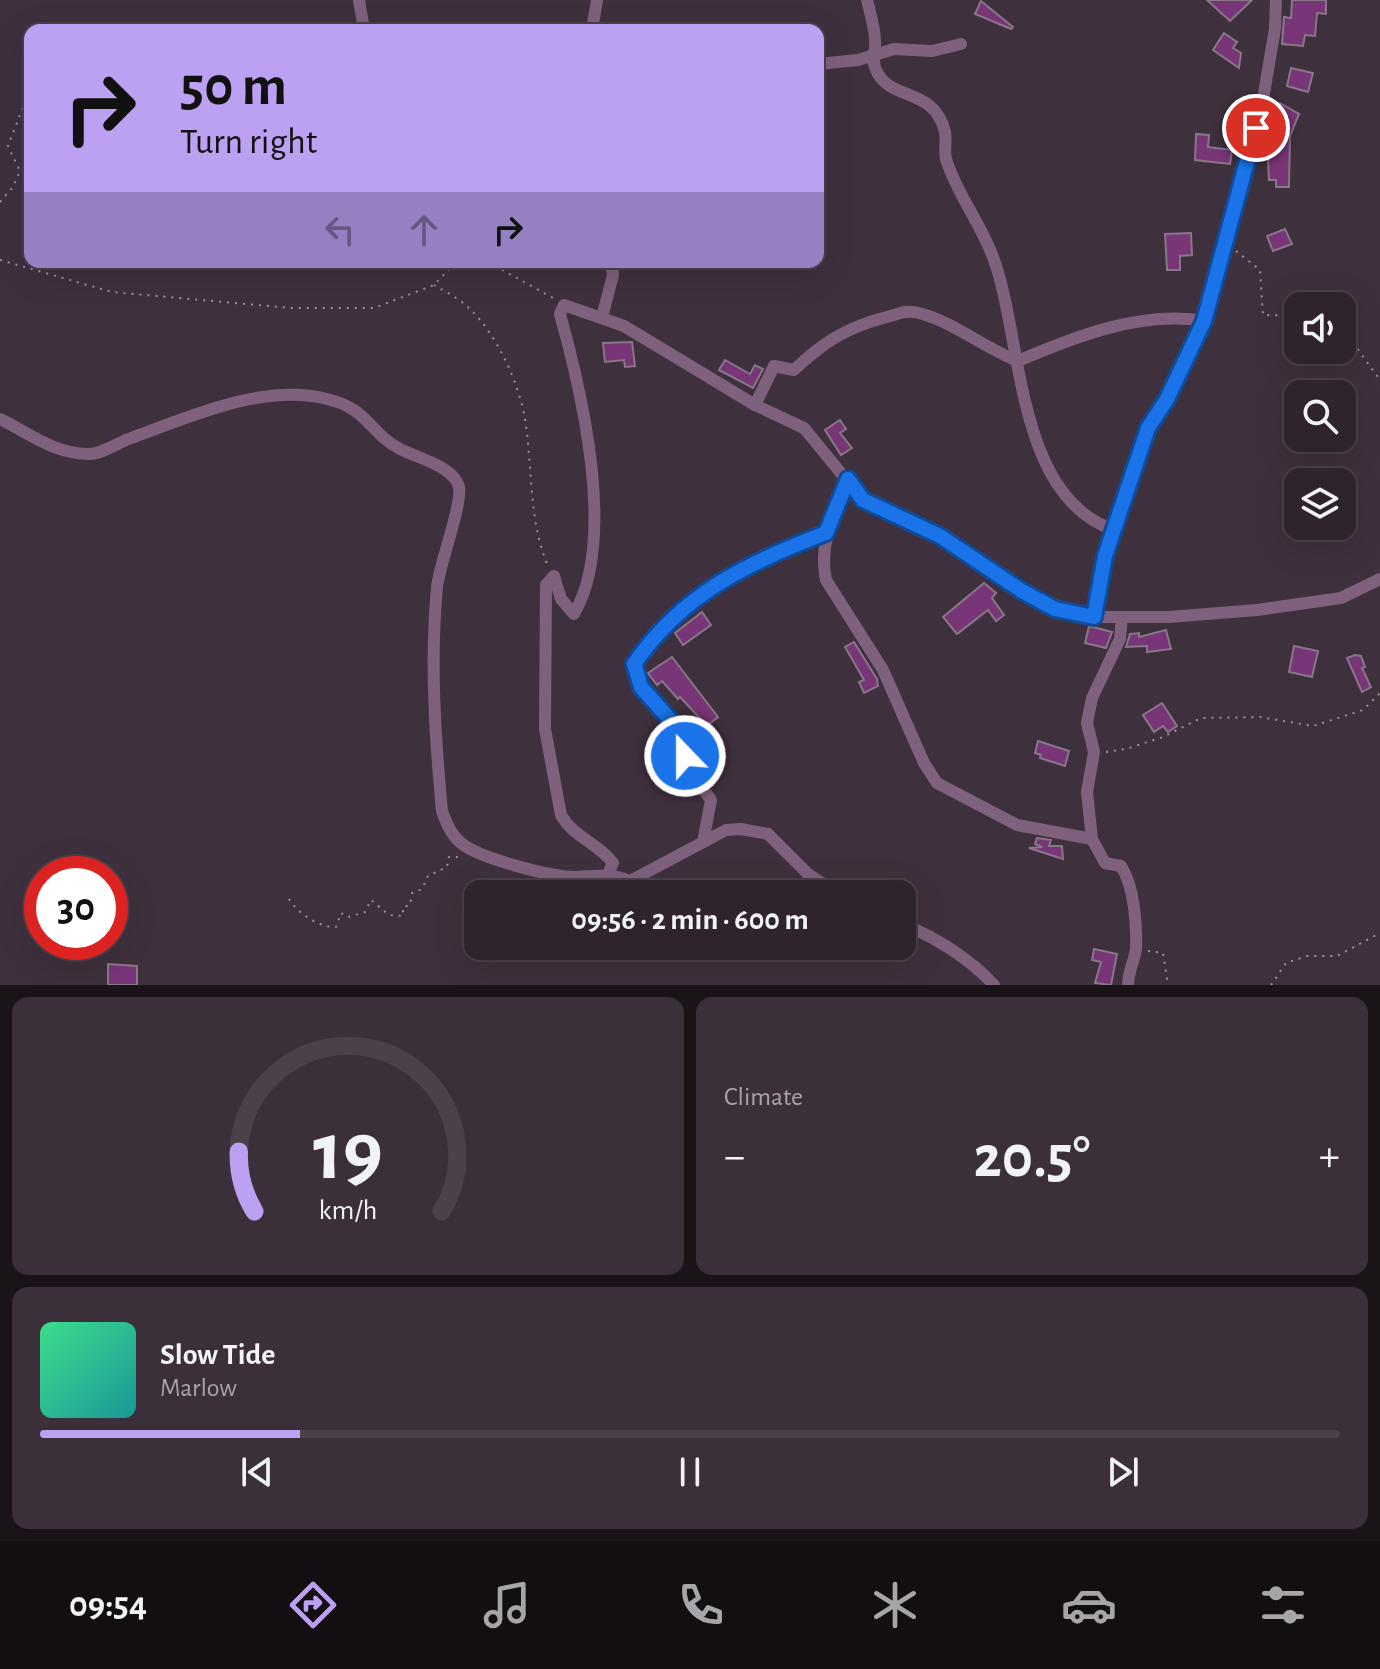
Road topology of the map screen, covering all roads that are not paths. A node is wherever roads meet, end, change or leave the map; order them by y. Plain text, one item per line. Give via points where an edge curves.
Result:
1 (359, 0) edge
2 (597, 0) edge
3 (867, 0) edge
4 (1276, 0) edge
5 (363, 24) edge
6 (593, 24) edge
7 (961, 44) dead end
8 (872, 55) junction
9 (824, 63) edge
10 (612, 268) edge
11 (602, 317) junction
12 (1204, 321) junction
13 (1018, 361) junction
14 (755, 405) junction
15 (0, 419) edge
16 (848, 479) junction
17 (1114, 530) junction
18 (826, 533) junction
19 (1380, 579) edge
20 (1094, 617) junction
21 (1122, 617) junction
22 (1092, 839) junction
23 (703, 842) junction
24 (608, 874) junction
25 (817, 880) edge
26 (916, 930) edge
27 (994, 985) edge
28 (1128, 985) edge

1 - 5 street
2 - 6 street
3 - 8 street via 876,44
4 - 12 street via 1263,99
7 - 8 street
8 - 9 street
8 - 13 street via 886,82 924,99 937,114 945,132 948,165 995,262
10 - 11 street
11 - 14 street via 652,340
11 - 24 street via 564,305 560,314 584,408 593,506 588,589 574,614 561,599 556,579 551,575 546,585 545,729 567,827 594,843 613,863
12 - 13 street via 1140,322
12 - 17 street via 1148,428
13 - 14 street via 939,320 900,312 847,328 794,370 774,366
13 - 17 street via 1022,400 1043,458 1081,513
14 - 16 street via 804,428
15 - 24 street via 66,452 93,454 222,407 266,398 326,398 358,409 388,443 449,471 459,485 459,497 440,563 432,642 435,736 448,827 462,844 547,874
16 - 18 street
16 - 20 street via 863,500 940,536 1022,591 1055,609
17 - 20 street
18 - 22 street via 826,580 883,670 937,783 1017,825
18 - 23 street via 764,556 702,592 657,631 634,664 641,687 673,723 694,776 711,800
19 - 21 street via 1314,604
20 - 21 street
21 - 22 street via 1117,648 1089,708
22 - 28 street via 1105,863 1121,866 1127,875 1136,951
23 - 24 street via 630,881
23 - 25 street via 726,830 768,834
26 - 27 street via 951,948

